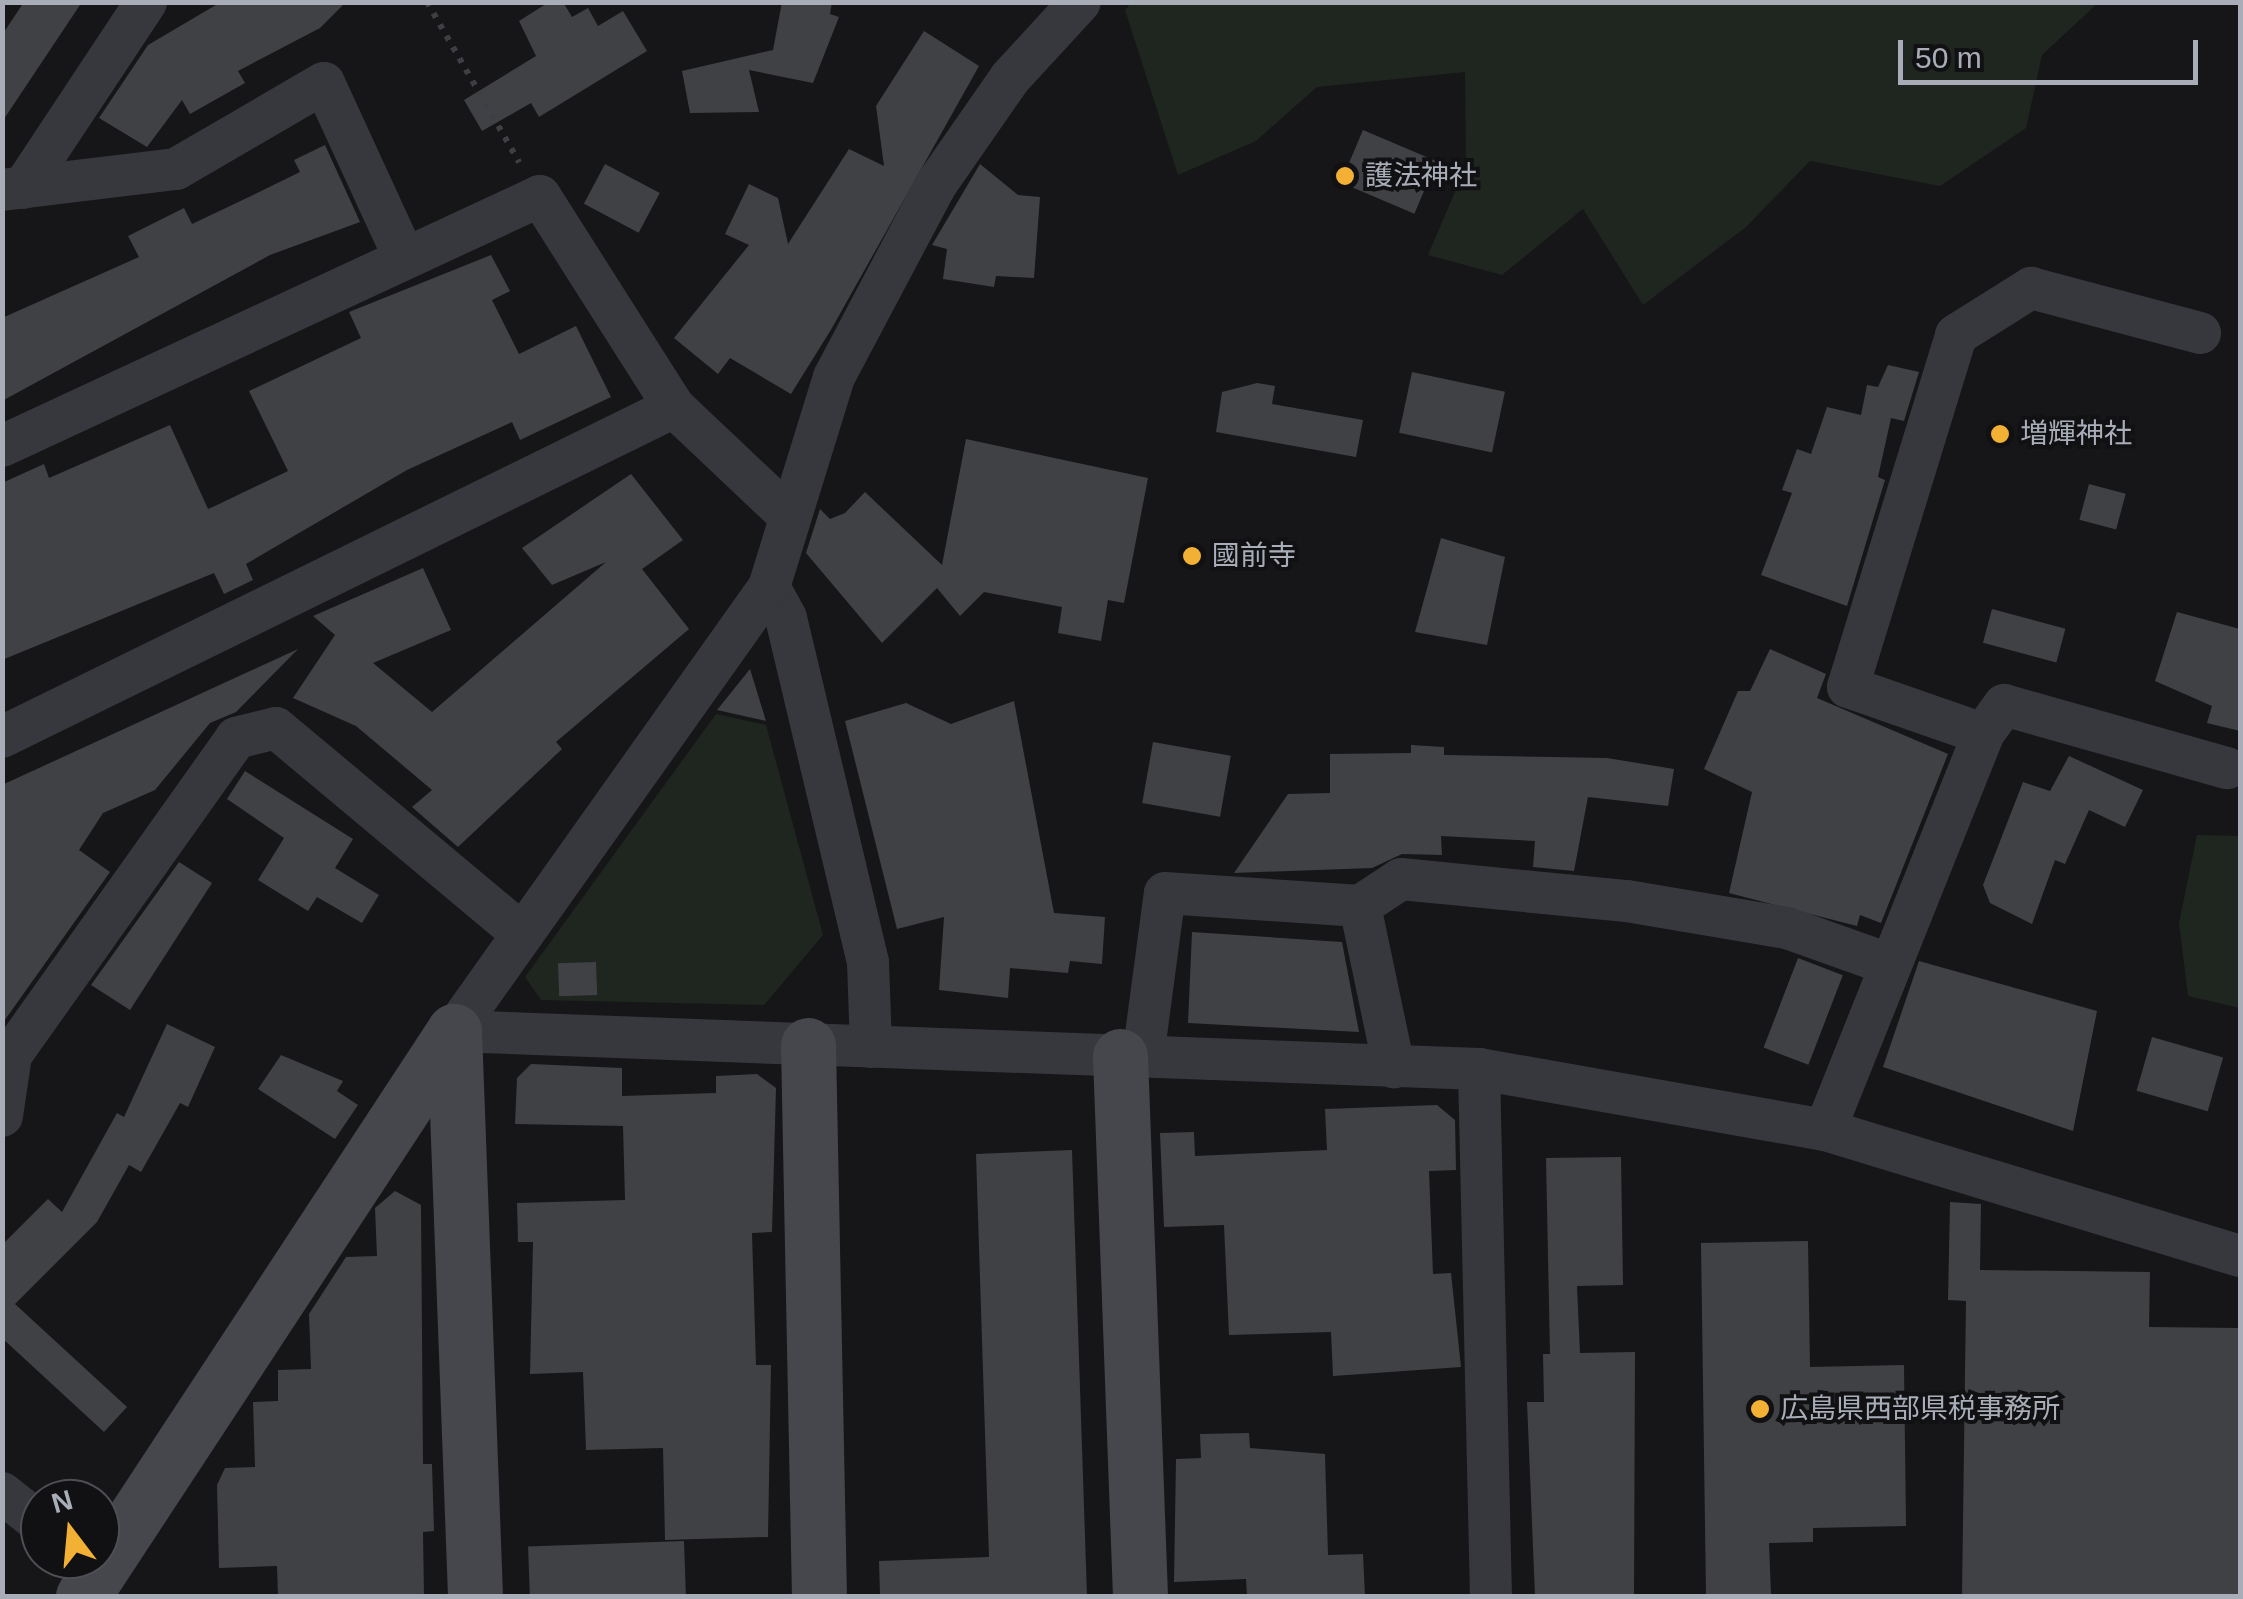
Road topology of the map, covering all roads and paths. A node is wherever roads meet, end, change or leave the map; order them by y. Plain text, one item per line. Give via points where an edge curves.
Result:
1 (146, 2) edge
2 (427, 2) edge
3 (1080, 2) edge
4 (13, 189) edge
5 (540, 196) junction
6 (404, 257) junction
7 (2200, 333) dead end
8 (674, 407) junction
9 (5, 439) edge
10 (786, 514) junction
11 (768, 587) junction
12 (1983, 734) junction
13 (2, 738) edge
14 (2227, 768) dead end
15 (1360, 906) junction
16 (519, 931) junction
17 (1891, 965) junction
18 (454, 1031) junction
19 (808, 1045) junction
20 (871, 1047) junction
21 (1132, 1057) junction
22 (1394, 1067) junction
23 (1479, 1069) junction
24 (2, 1116) edge
25 (1826, 1130) junction
26 (2240, 1256) edge
27 (120, 1527) edge
28 (475, 1596) edge
29 (819, 1596) edge
30 (1140, 1596) edge
31 (1492, 1596) edge

1 - 4 street
2 - 5 path
3 - 10 street via 1010,78 935,186 834,377
4 - 6 street via 176,169 324,84
5 - 6 street
5 - 8 street
6 - 9 street
7 - 12 street via 2031,288 1956,335 1848,687
8 - 10 street
8 - 13 street
10 - 11 street
11 - 16 street
11 - 20 street via 786,618 868,962
12 - 14 street via 2004,705
12 - 17 street
15 - 17 street via 1401,879 1627,901 1788,928
15 - 21 street via 1164,893
15 - 22 street
16 - 18 street
16 - 24 street via 276,728 236,738 10,1055
17 - 25 street
18 - 19 street
18 - 27 street
18 - 28 street
19 - 20 street
19 - 29 street
20 - 21 street
21 - 22 street
21 - 30 street
22 - 23 street
23 - 25 street
23 - 31 street
25 - 26 street

